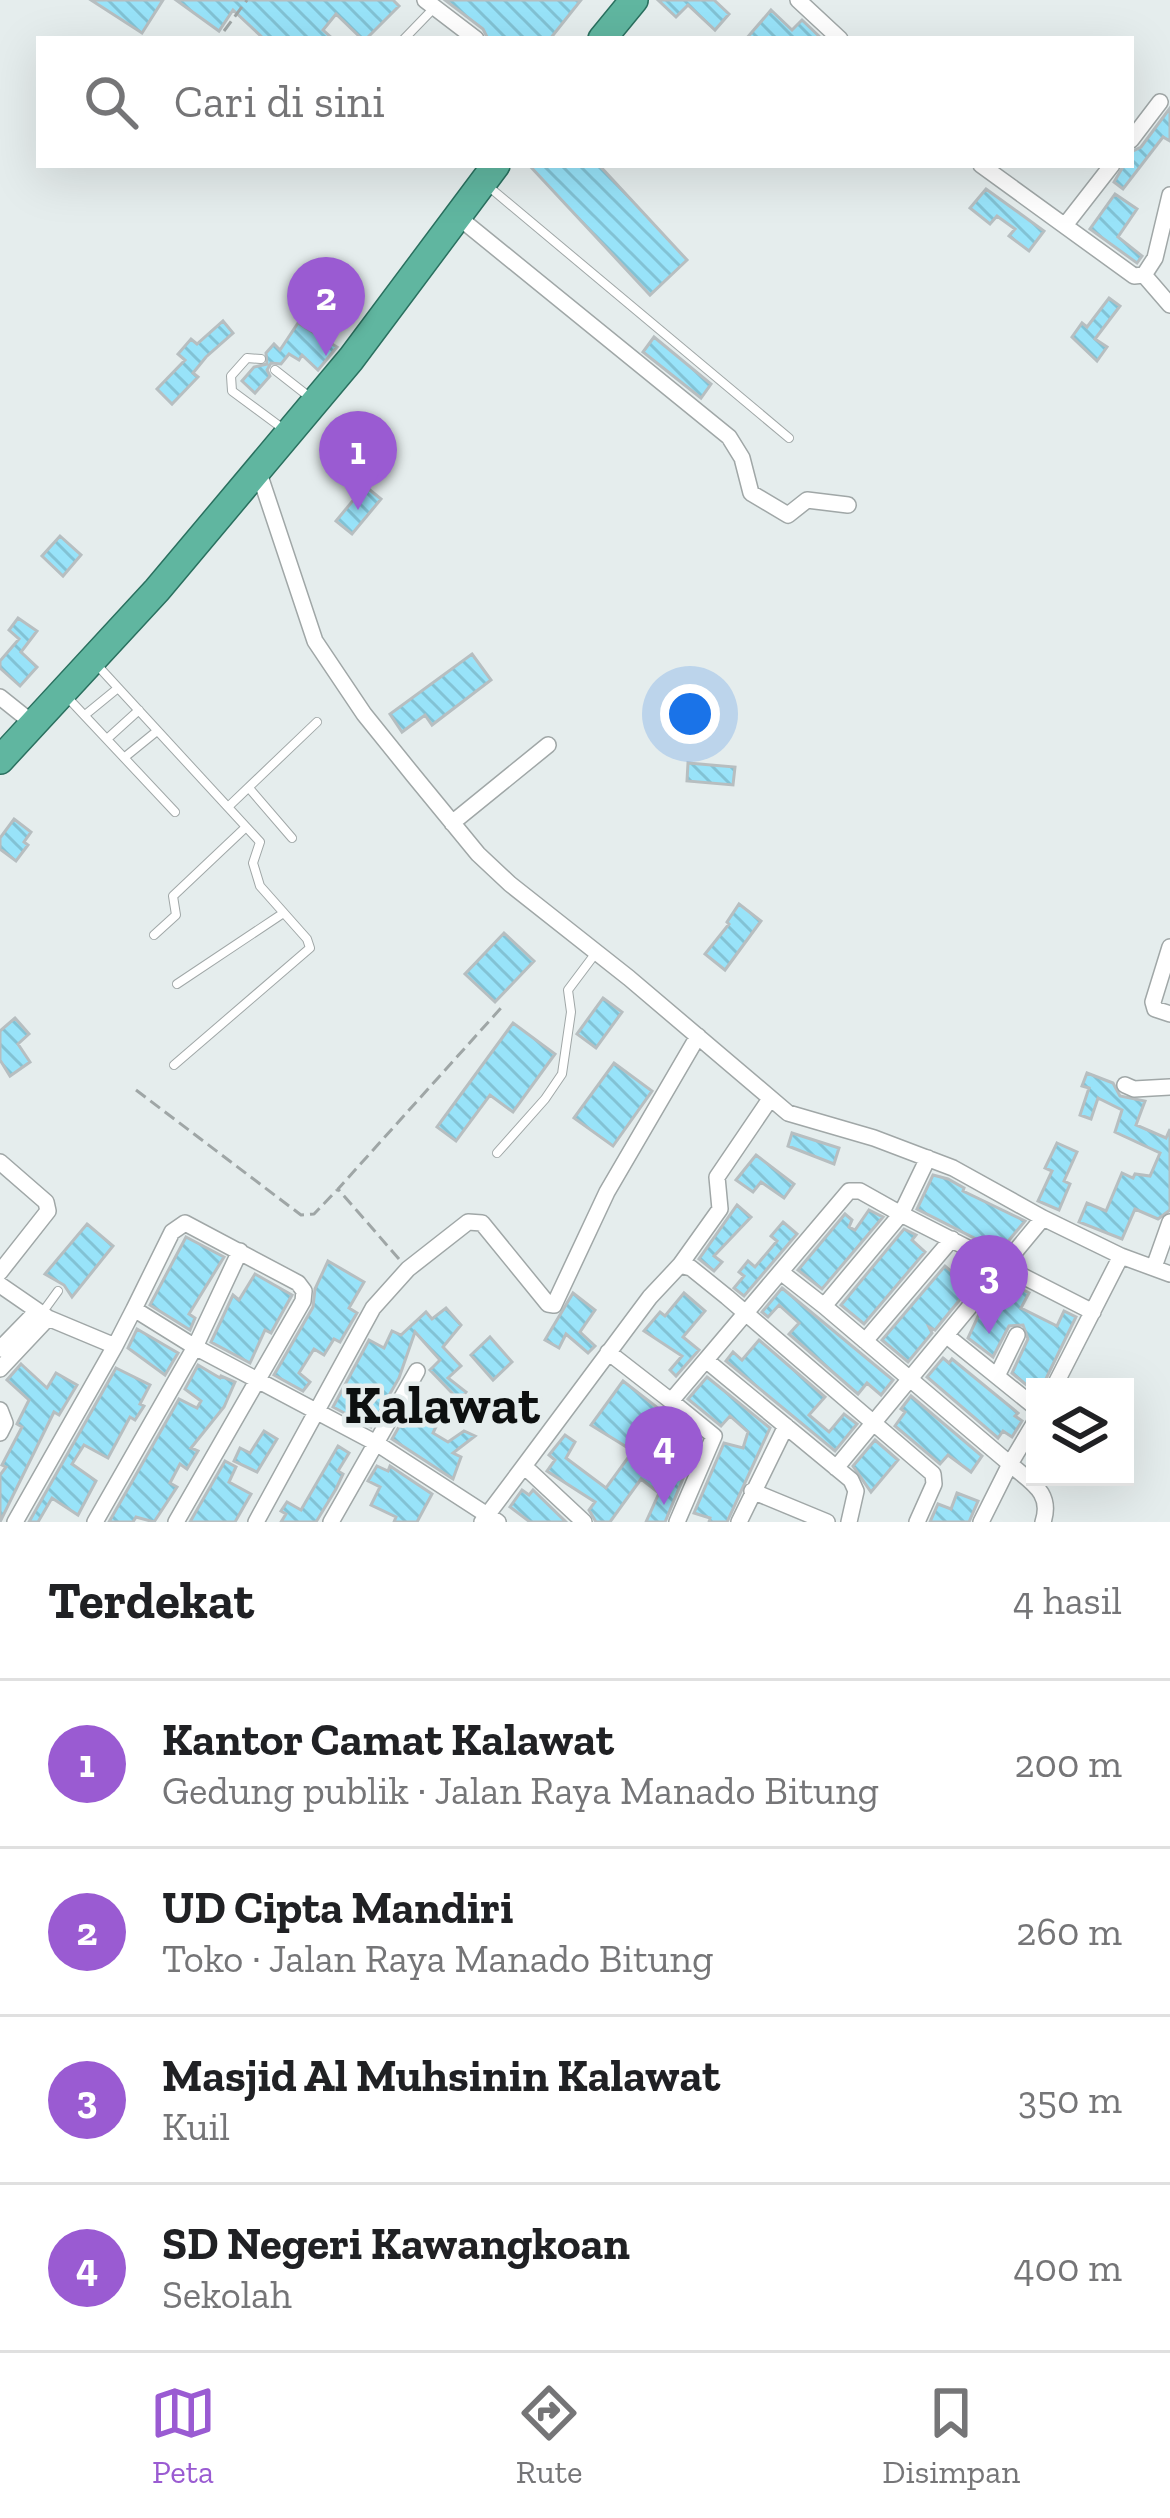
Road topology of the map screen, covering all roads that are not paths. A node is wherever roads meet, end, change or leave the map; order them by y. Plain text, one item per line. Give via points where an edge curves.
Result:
1 (634, 0) edge
2 (798, 0) edge
3 (429, 4) edge
4 (406, 36) edge
5 (472, 36) edge
6 (604, 36) edge
7 (837, 36) edge
8 (1160, 102) dead end
9 (1134, 136) edge
10 (992, 168) edge
11 (1110, 168) edge
12 (489, 173) edge
13 (1170, 195) edge
14 (457, 216) junction
15 (1066, 224) junction
16 (1144, 275) junction
17 (1170, 305) edge
18 (261, 359) dead end
19 (275, 370) dead end
20 (315, 401) junction
21 (289, 433) junction
22 (789, 438) dead end
23 (258, 470) junction
24 (848, 505) dead end
25 (92, 659) junction
26 (118, 688) junction
27 (63, 693) junction
28 (0, 697) edge
29 (139, 710) junction
30 (85, 716) junction
31 (316, 722) dead end
32 (35, 725) junction
33 (157, 730) junction
34 (107, 739) junction
35 (548, 745) dead end
36 (125, 757) junction
37 (0, 760) edge
38 (249, 788) junction
39 (227, 807) junction
40 (175, 812) dead end
41 (452, 823) junction
42 (246, 827) junction
43 (292, 838) dead end
44 (283, 914) junction
45 (154, 935) dead end
46 (1170, 947) edge
47 (596, 953) junction
48 (177, 984) dead end
49 (1170, 1014) edge
50 (698, 1036) junction
51 (174, 1065) dead end
52 (1125, 1085) dead end
53 (1170, 1087) edge
54 (770, 1099) junction
55 (497, 1153) dead end
56 (928, 1157) junction
57 (0, 1162) edge
58 (902, 1214) junction
59 (1043, 1218) junction
60 (1170, 1222) edge
61 (952, 1239) junction
62 (240, 1251) junction
63 (1120, 1256) junction
64 (680, 1265) junction
65 (1004, 1265) junction
66 (1162, 1271) edge
67 (0, 1272) edge
68 (782, 1273) junction
69 (0, 1286) edge
70 (58, 1291) dead end
71 (824, 1306) junction
72 (134, 1309) junction
73 (1093, 1312) junction
74 (42, 1314) junction
75 (748, 1315) junction
76 (1017, 1335) dead end
77 (946, 1336) junction
78 (865, 1341) junction
79 (115, 1346) junction
80 (195, 1347) junction
81 (608, 1352) junction
82 (4, 1355) edge
83 (707, 1360) junction
84 (417, 1371) dead end
85 (997, 1376) junction
86 (1059, 1378) edge
87 (257, 1379) junction
88 (909, 1381) junction
89 (1026, 1400) edge
90 (671, 1401) junction
91 (0, 1410) edge
92 (315, 1410) junction
93 (873, 1424) junction
94 (786, 1426) junction
95 (0, 1433) edge
96 (1026, 1437) edge
97 (376, 1444) junction
98 (1010, 1465) junction
99 (524, 1466) junction
100 (836, 1468) junction
101 (752, 1491) junction
102 (489, 1519) edge
103 (15, 1522) edge
104 (95, 1522) edge
105 (176, 1522) edge
106 (256, 1522) edge
107 (331, 1522) edge
108 (584, 1522) edge
109 (676, 1522) edge
110 (740, 1522) edge
111 (827, 1522) edge
112 (849, 1522) edge
113 (917, 1522) edge
114 (981, 1522) edge
115 (1043, 1522) edge

1 - 6 highway
2 - 7 street
3 - 4 lane
3 - 5 street
8 - 9 street
10 - 15 street
11 - 15 street
12 - 14 highway
12 - 22 lane
13 - 16 street
14 - 20 highway
14 - 24 street via 729,437 751,493 788,514 807,500
15 - 16 street via 1127,272
16 - 17 street
18 - 21 lane via 247,358 231,376 232,391
19 - 20 lane
20 - 21 highway
21 - 23 highway
23 - 25 highway
23 - 41 street via 315,640
25 - 26 lane
25 - 27 highway
26 - 29 lane
26 - 30 lane
27 - 30 lane
27 - 32 highway
28 - 32 street
29 - 33 lane
29 - 34 lane
30 - 34 lane
31 - 38 lane
32 - 37 highway
33 - 36 lane
33 - 39 lane
34 - 36 lane
35 - 41 street
36 - 40 lane
38 - 39 lane
38 - 43 lane
39 - 42 lane
41 - 47 street via 510,884
42 - 44 lane via 260,842 255,875
42 - 45 lane via 173,896 176,915
44 - 48 lane
44 - 51 lane via 308,951
46 - 49 street via 1153,1006
47 - 50 street
47 - 55 lane via 568,990 562,1074
50 - 54 street
50 - 92 street via 554,1305 488,1230 468,1222 374,1308
52 - 53 street
54 - 56 street via 811,1123
54 - 64 street via 717,1177 720,1209
56 - 58 street
56 - 59 street
57 - 67 street via 48,1211
58 - 61 street
58 - 68 street via 849,1191
58 - 71 street
59 - 63 street
59 - 65 street
60 - 66 street
61 - 65 street
61 - 78 street
62 - 72 street via 178,1226
62 - 80 street
62 - 87 street via 304,1291
63 - 66 street
63 - 73 street
64 - 75 street
64 - 81 street
65 - 73 street
65 - 77 street
68 - 71 street
68 - 75 street
69 - 74 street
70 - 74 lane
71 - 78 street
72 - 79 street
72 - 80 street
73 - 86 street
74 - 79 street
74 - 82 street
75 - 83 street
75 - 93 street
76 - 85 street
77 - 85 street
77 - 88 street
78 - 88 street
79 - 103 street
80 - 87 street
80 - 104 street
81 - 90 street
81 - 99 street
83 - 90 street
83 - 94 street
84 - 97 street
85 - 89 street
87 - 92 street
87 - 105 street
88 - 93 street
88 - 98 street
90 - 109 street via 714,1436
91 - 95 street
92 - 97 street
92 - 106 street
93 - 100 street
93 - 113 street via 933,1474
94 - 100 street
94 - 101 street
96 - 98 street
97 - 102 street
97 - 107 street
98 - 114 street
98 - 115 street via 1042,1491
99 - 102 street
99 - 108 street
100 - 112 street via 855,1484
101 - 110 street
101 - 111 street

